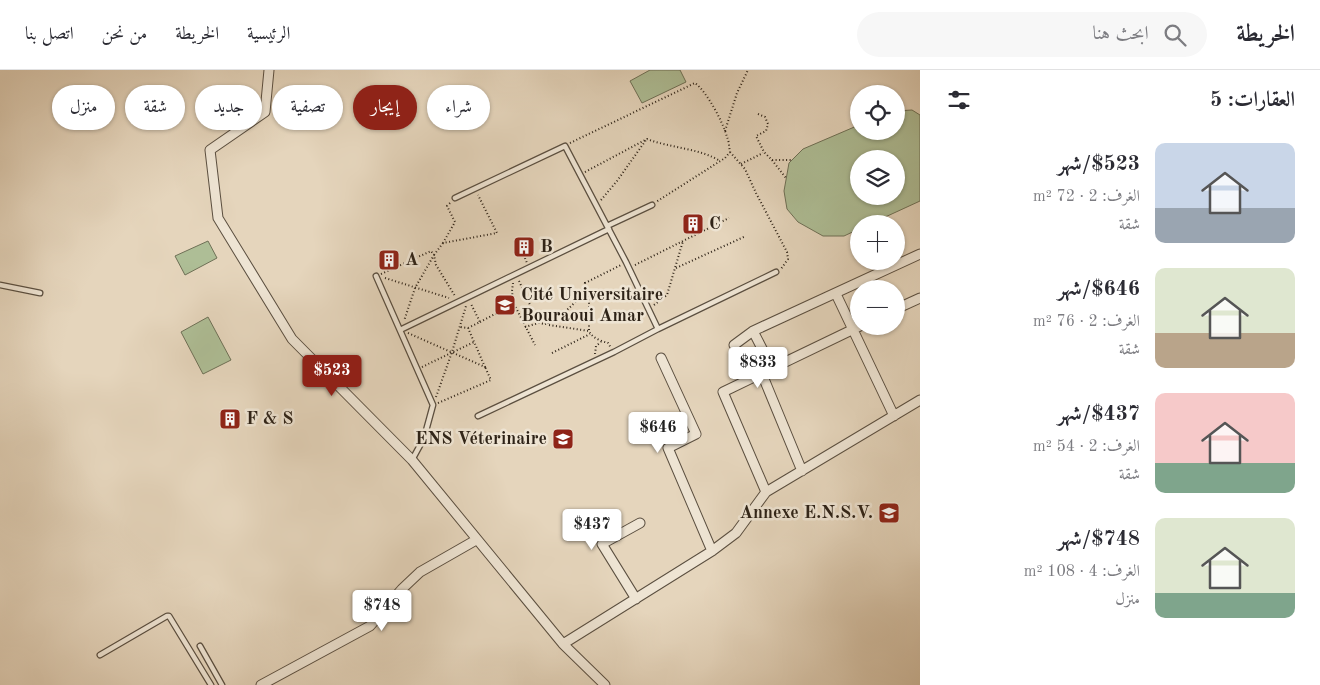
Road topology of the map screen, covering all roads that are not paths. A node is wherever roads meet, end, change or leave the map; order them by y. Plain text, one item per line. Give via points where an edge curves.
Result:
1 (269, 70) edge
2 (455, 198) road end
3 (652, 205) road end
4 (608, 228) junction
5 (920, 254) edge
6 (776, 272) road end
7 (376, 276) road end
8 (0, 285) edge
9 (40, 293) dead end
10 (836, 294) junction
11 (920, 298) edge
12 (905, 305) edge
13 (850, 317) edge
14 (658, 329) junction
15 (400, 330) junction
16 (753, 331) junction
17 (850, 331) edge
18 (860, 335) edge
19 (734, 345) dead end
20 (661, 358) dead end
21 (772, 368) junction
22 (762, 374) junction
23 (920, 400) edge
24 (478, 416) dead end
25 (894, 416) junction
26 (412, 460) junction
27 (802, 471) junction
28 (766, 492) junction
29 (640, 523) dead end
30 (476, 540) junction
31 (712, 551) junction
32 (636, 599) junction
33 (563, 644) junction
34 (200, 646) dead end
35 (100, 655) dead end
36 (211, 685) edge
37 (222, 685) edge
38 (261, 685) edge
39 (605, 685) edge

1 - 26 street via 265,112 210,150 218,218 292,339
2 - 4 lane via 565,146
3 - 4 lane
4 - 14 lane
4 - 15 lane
5 - 10 street
6 - 14 lane
7 - 15 lane
8 - 9 lane
10 - 13 street
10 - 16 street
11 - 12 street
14 - 24 lane
15 - 26 lane via 434,405 424,438
16 - 19 street
16 - 21 street
17 - 21 street
18 - 25 street
20 - 31 street via 696,434 668,448
21 - 22 street
22 - 27 street
22 - 28 street via 723,392
23 - 25 street
25 - 27 street
26 - 30 street
27 - 28 street
28 - 31 street via 736,533
29 - 32 street via 602,544
30 - 33 street
30 - 38 street via 420,572 370,626
31 - 32 street
32 - 33 street
33 - 39 street
34 - 37 lane
35 - 36 lane via 170,616

